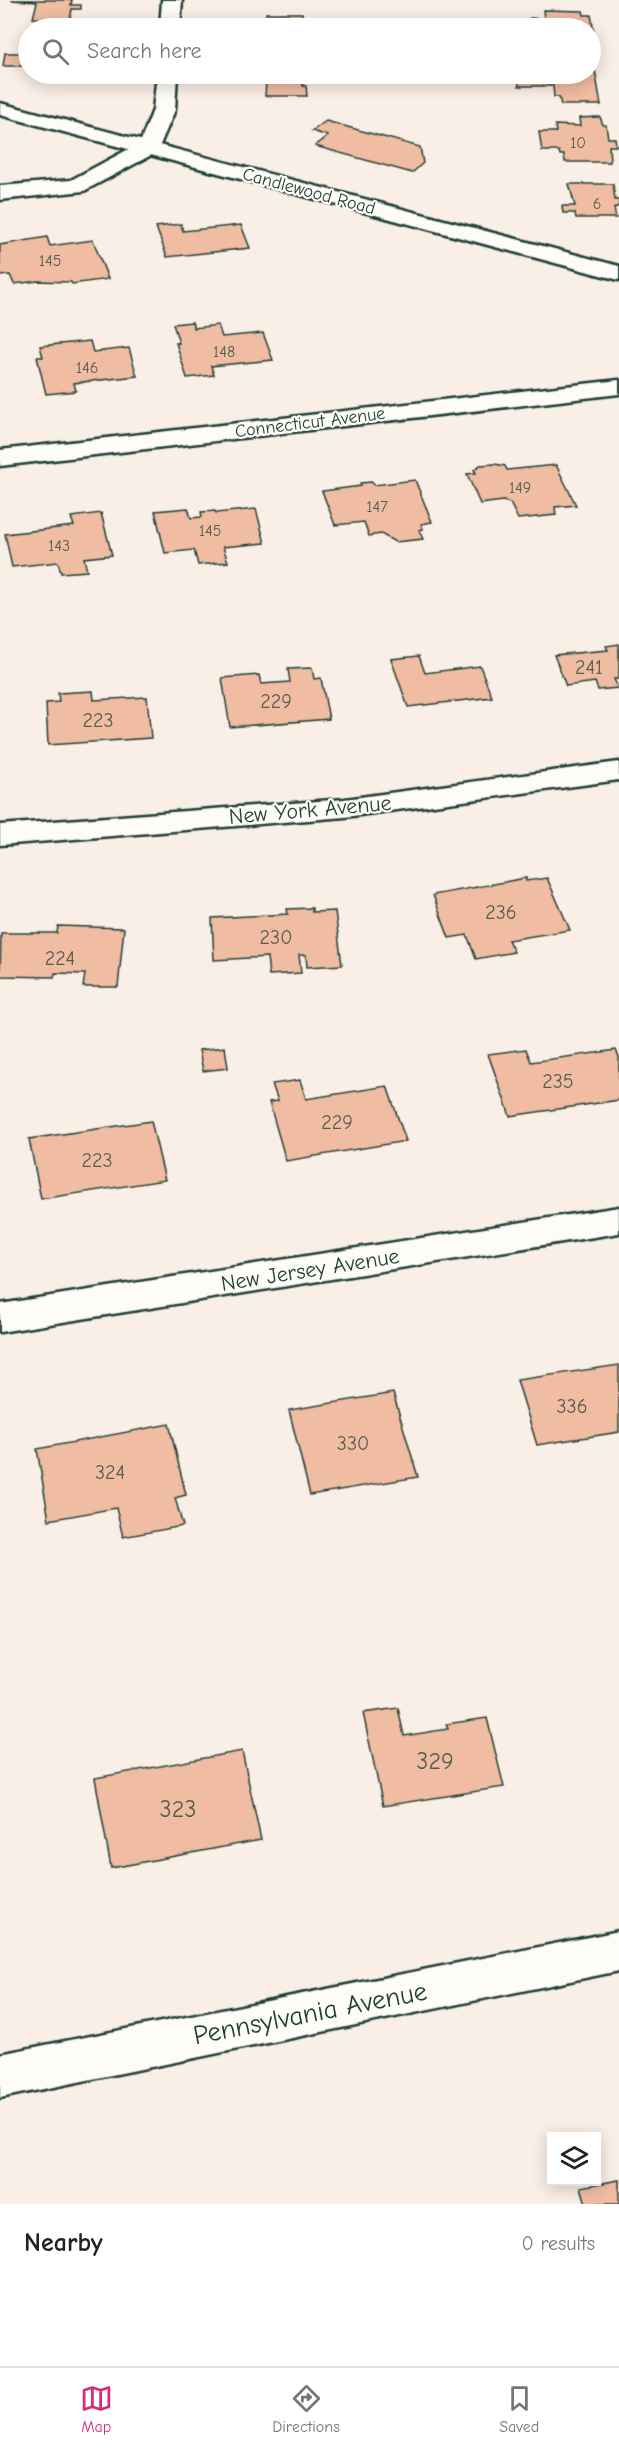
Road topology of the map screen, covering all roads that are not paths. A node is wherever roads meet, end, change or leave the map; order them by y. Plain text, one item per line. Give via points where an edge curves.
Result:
1 (172, 0) edge
2 (171, 18) edge
3 (166, 84) edge
4 (0, 109) edge
5 (149, 147) junction
6 (0, 193) edge
7 (619, 273) edge
8 (619, 387) edge
9 (0, 458) edge
10 (619, 771) edge
11 (0, 835) edge
12 (619, 1220) edge
13 (0, 1318) edge
14 (619, 1951) edge
15 (0, 2076) edge

1 - 2 street
3 - 5 street via 164,110
4 - 5 street, Candlewood Road
5 - 6 street via 76,186
5 - 7 street, Candlewood Road
8 - 9 street, Connecticut Avenue
10 - 11 street, New York Avenue via 345,808
12 - 13 street, New Jersey Avenue
14 - 15 street, Pennsylvania Avenue

